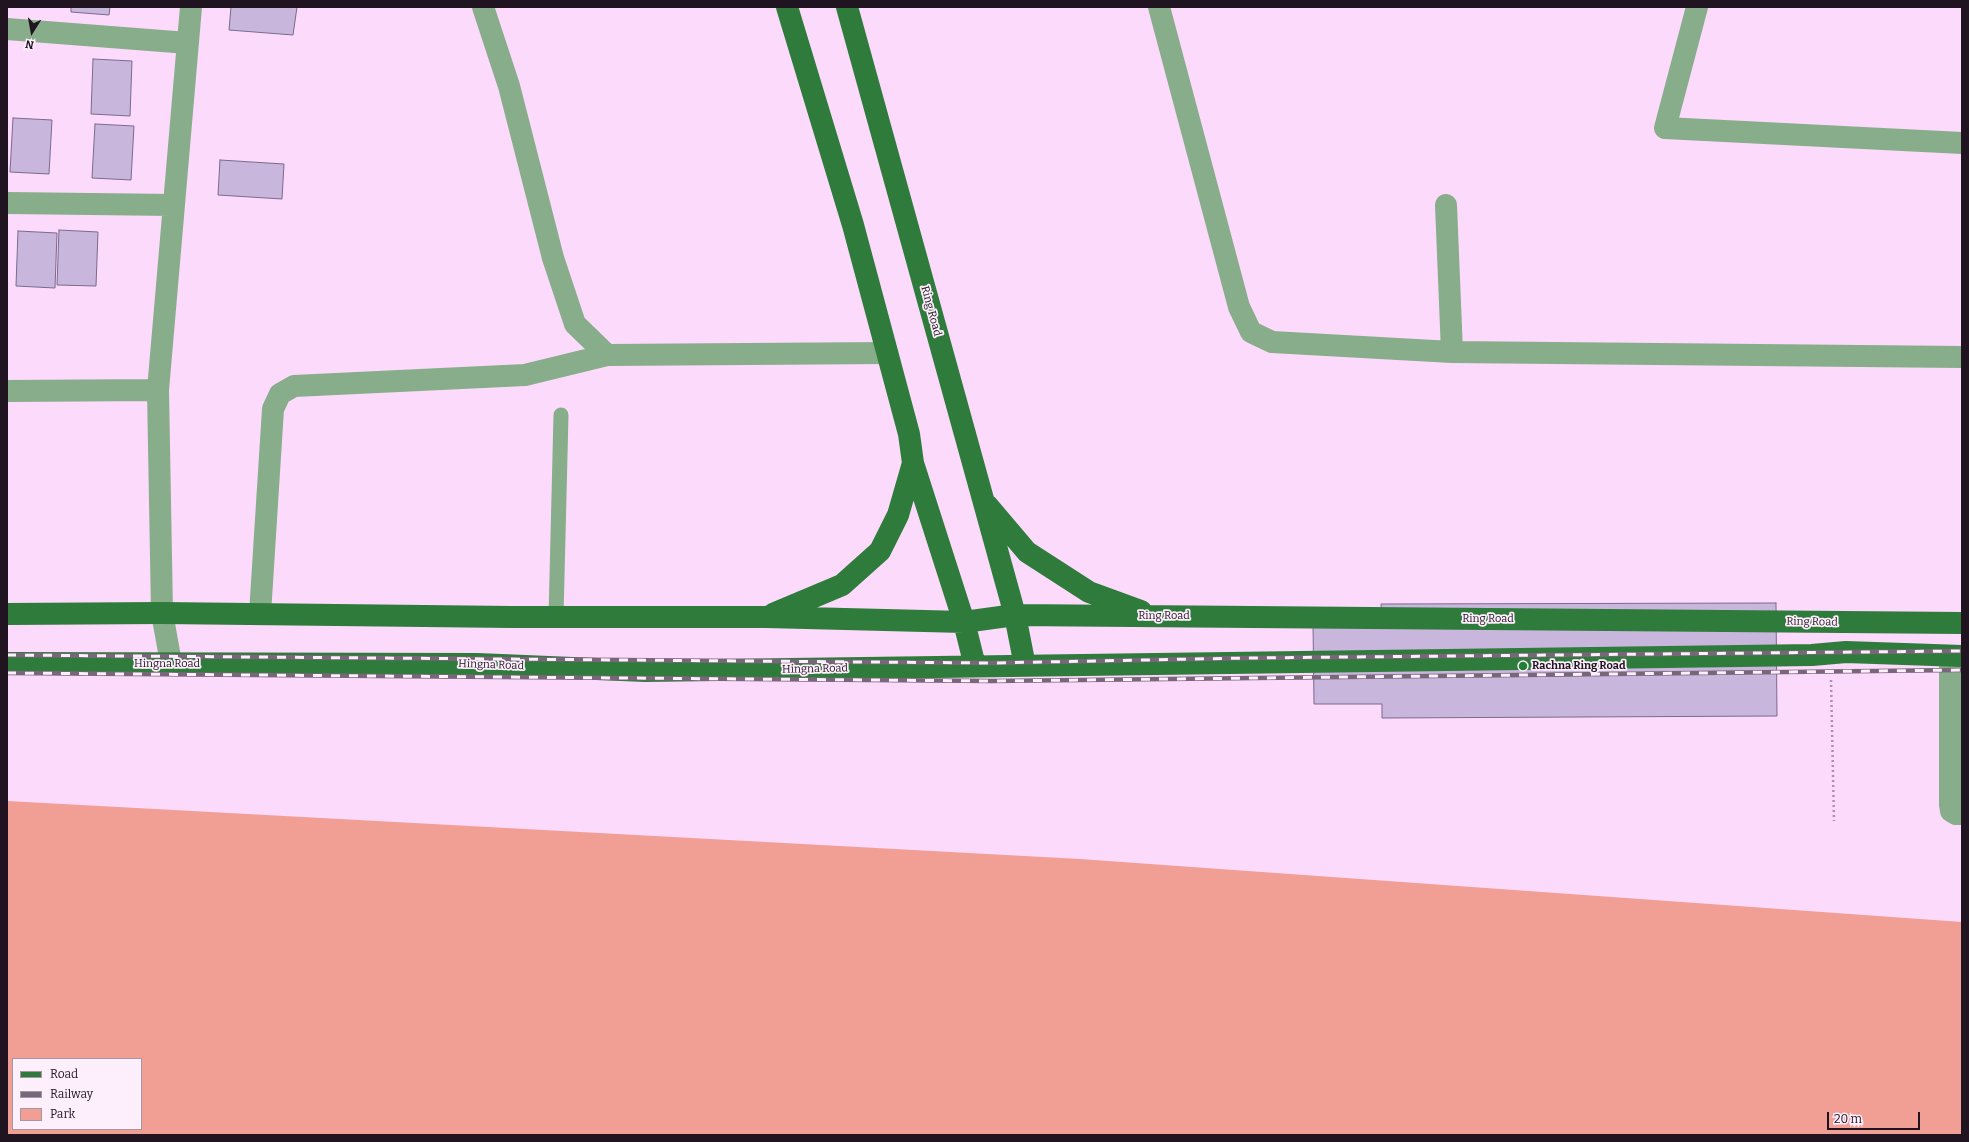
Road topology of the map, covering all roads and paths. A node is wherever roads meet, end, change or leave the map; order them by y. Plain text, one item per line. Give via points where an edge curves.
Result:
1 (191, 7) edge
2 (483, 7) edge
3 (787, 7) edge
4 (847, 7) edge
5 (1159, 7) edge
6 (1697, 7) edge
7 (7, 29) edge
8 (188, 43) junction
9 (1962, 143) edge
10 (7, 203) edge
11 (174, 205) junction
12 (1446, 205) dead end
13 (1452, 352) junction
14 (887, 353) junction
15 (607, 355) junction
16 (1962, 357) edge
17 (158, 390) junction
18 (7, 391) edge
19 (562, 415) dead end
20 (913, 463) junction
21 (983, 501) junction
22 (162, 613) junction
23 (7, 614) edge
24 (260, 614) junction
25 (1015, 615) junction
26 (1157, 616) junction
27 (556, 617) junction
28 (766, 617) junction
29 (964, 622) junction
30 (1962, 623) edge
31 (1956, 656) edge
32 (7, 663) edge
33 (171, 664) junction
34 (975, 666) junction
35 (1024, 666) junction
36 (1831, 675) dead end
37 (1962, 814) edge
38 (1834, 821) dead end

1 - 8 street
2 - 15 street via 509,86 553,258 575,324
3 - 14 main road
4 - 21 main road, Ring Road
5 - 13 street via 1239,308 1251,332 1272,342
6 - 9 street via 1666,128
7 - 8 street
8 - 11 street
10 - 11 street
11 - 17 street
12 - 13 street
13 - 16 street
14 - 15 street
14 - 20 main road via 909,434
15 - 24 street via 525,375 294,386 280,394 273,409
17 - 18 street
17 - 22 street
19 - 27 lane
20 - 28 main road via 898,515 880,552 842,585
20 - 29 main road
21 - 25 main road, Ring Road
21 - 26 main road via 1027,552 1088,592
22 - 23 main road
22 - 24 main road
22 - 33 street
24 - 27 main road
25 - 26 main road, Ring Road
25 - 29 main road
25 - 35 main road, Ring Road
26 - 30 main road, Ring Road
27 - 28 main road
28 - 29 main road
29 - 34 main road
31 - 35 main road, Hingna Road via 1846,652 1812,655
31 - 37 street via 1950,805 1956,814
32 - 33 main road, Hingna Road
33 - 34 main road, Hingna Road via 477,664 645,671
34 - 35 main road, Hingna Road
36 - 38 path

